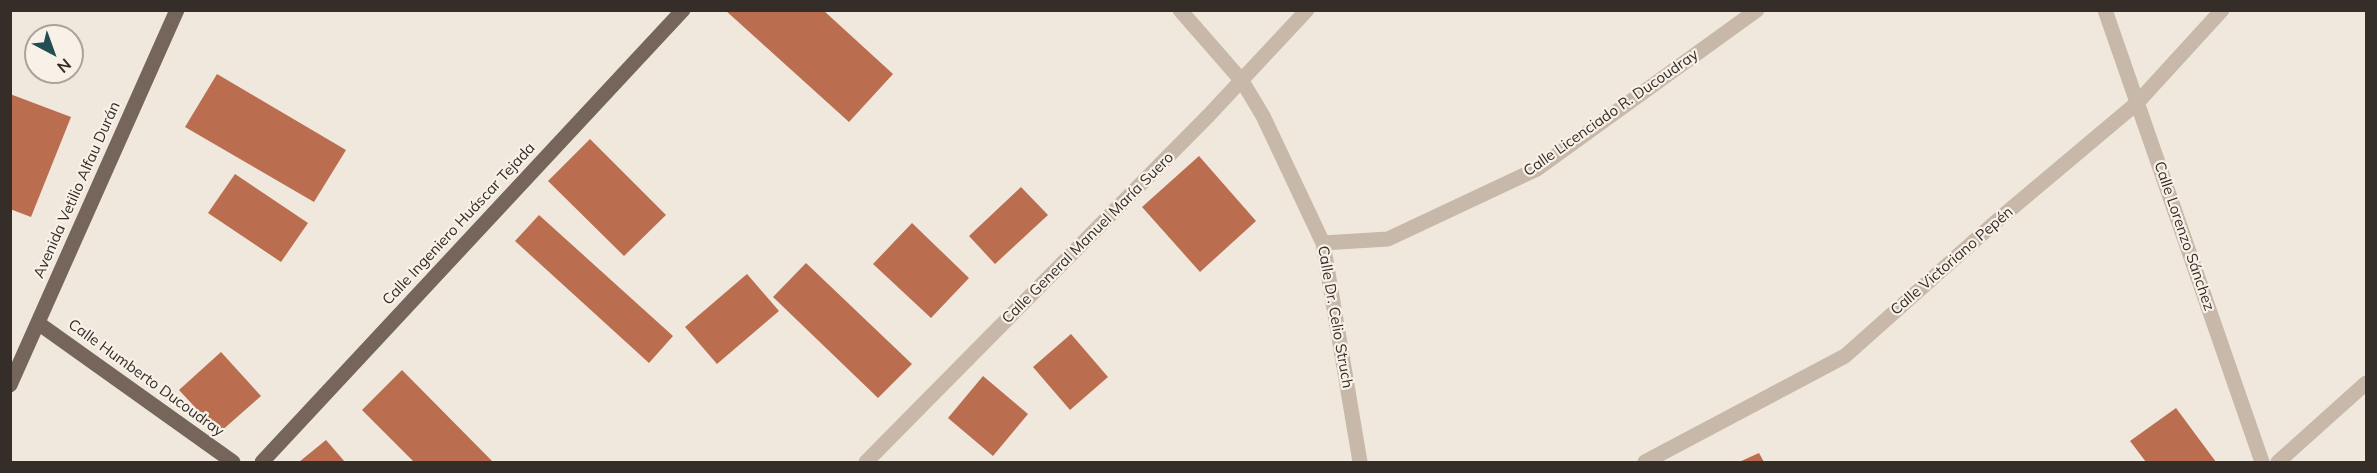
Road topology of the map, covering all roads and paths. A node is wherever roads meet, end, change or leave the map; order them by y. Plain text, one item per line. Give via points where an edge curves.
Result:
1 (177, 10) edge
2 (683, 10) edge
3 (1180, 10) edge
4 (1307, 10) edge
5 (1757, 10) edge
6 (2105, 10) edge
7 (2222, 10) edge
8 (1242, 81) junction
9 (2137, 103) junction
10 (1323, 243) junction
11 (38, 323) junction
12 (2367, 383) edge
13 (10, 385) edge
14 (233, 462) edge
15 (262, 462) edge
16 (866, 462) edge
17 (1360, 462) edge
18 (1646, 462) edge
19 (2262, 462) edge
20 (2278, 462) edge

1 - 11 main road, Avenida Vetilio Alfau Durán
2 - 15 main road, Calle Ingeniero Huáscar Tejada
3 - 8 street, Calle Dr. Celio Struch
4 - 8 street, Calle General Manuel María Suero
5 - 10 street, Calle Licenciado R. Ducoudray via 1537,169 1388,239
6 - 9 street, Calle Lorenzo Sánchez
7 - 9 street, Calle Victoriano Pepén
8 - 10 street, Calle Dr. Celio Struch via 1263,116
8 - 16 street, Calle General Manuel María Suero
9 - 18 street, Calle Victoriano Pepén via 1845,356
9 - 19 street, Calle Lorenzo Sánchez
10 - 17 street, Calle Dr. Celio Struch
11 - 13 main road, Avenida Vetilio Alfau Durán
11 - 14 main road, Calle Humberto Ducoudray
12 - 20 street

